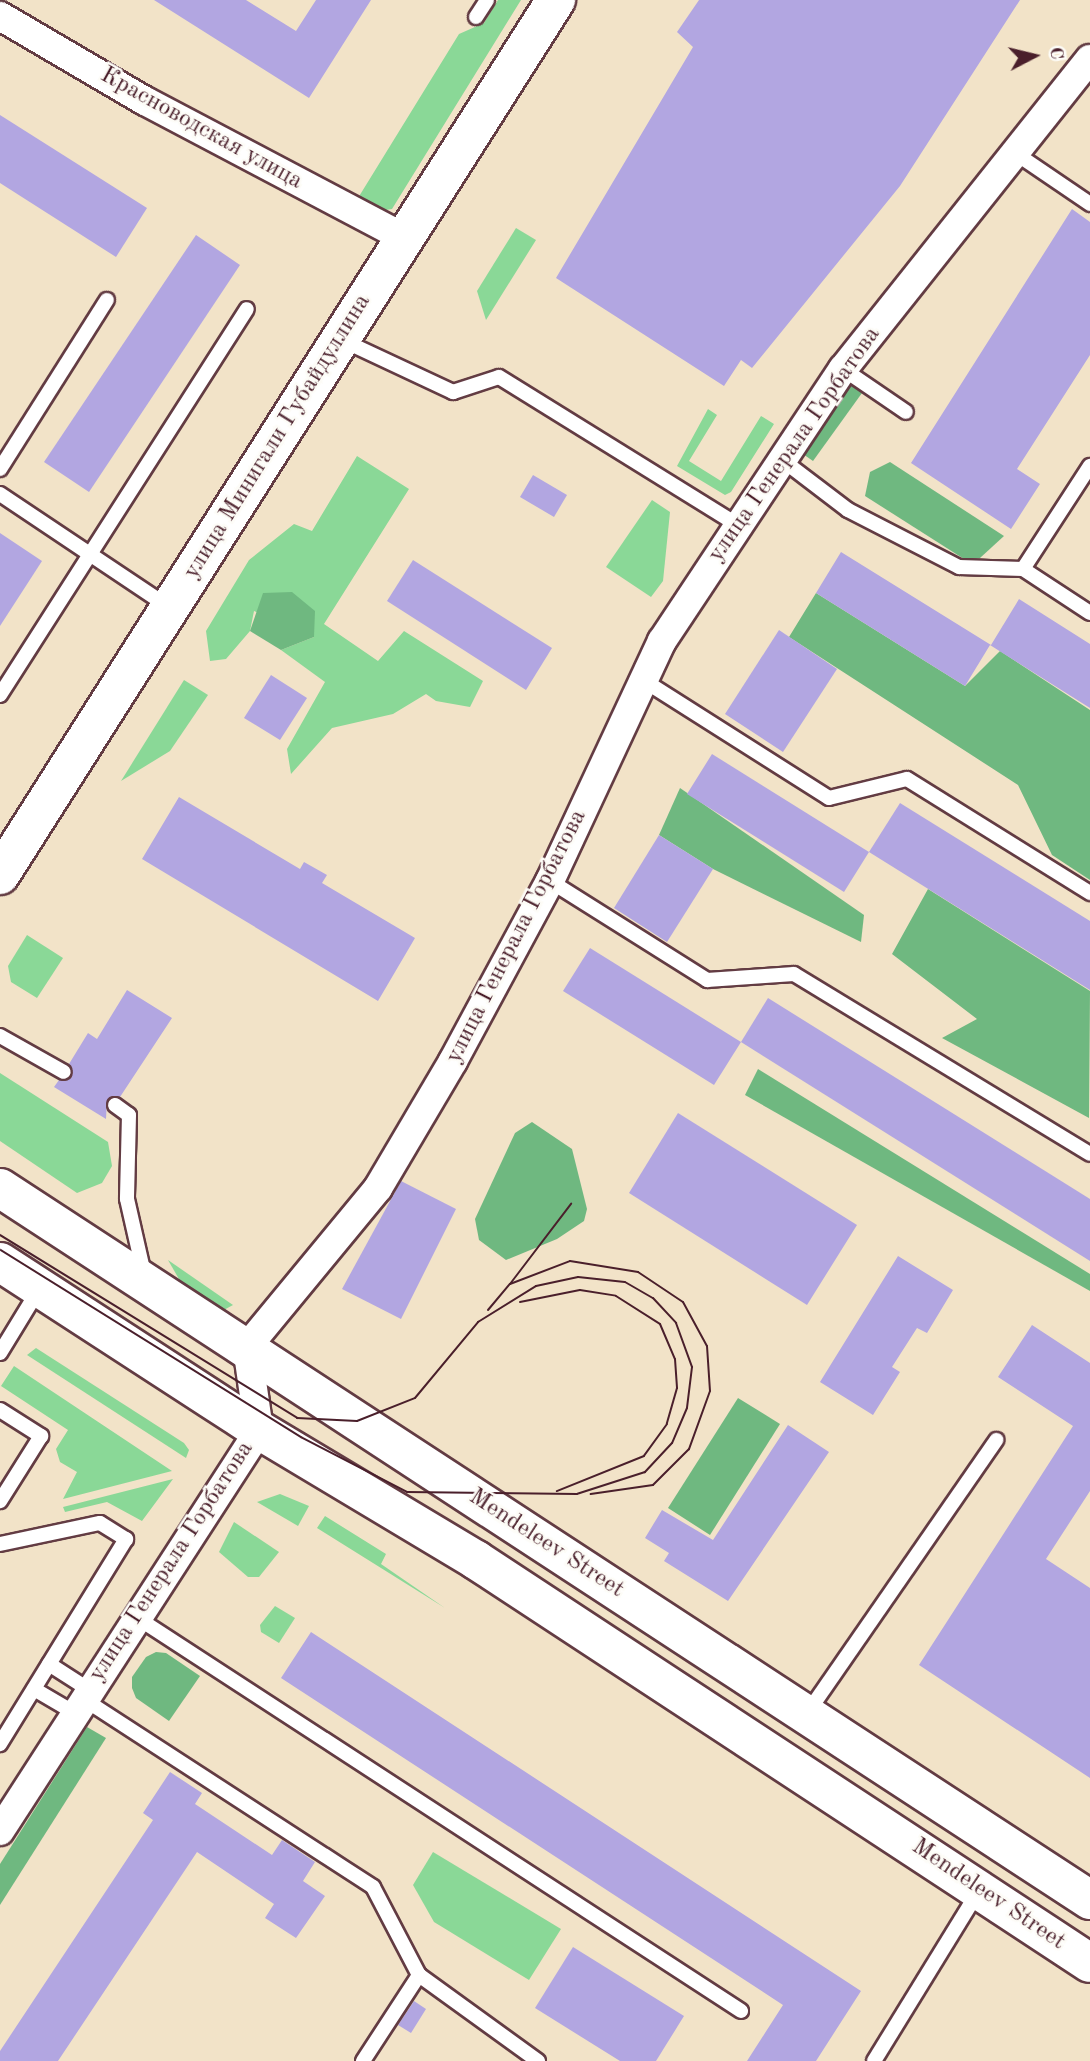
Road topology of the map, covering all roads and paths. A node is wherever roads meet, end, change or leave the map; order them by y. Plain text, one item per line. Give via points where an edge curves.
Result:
1 (487, 0) edge
2 (556, 0) edge
3 (0, 16) edge
4 (476, 17) dead end
5 (1090, 59) edge
6 (1015, 153) junction
7 (1090, 204) edge
8 (405, 238) junction
9 (107, 300) dead end
10 (247, 309) dead end
11 (341, 340) junction
12 (843, 369) junction
13 (906, 412) dead end
14 (781, 459) junction
15 (1090, 466) edge
16 (0, 468) edge
17 (0, 495) edge
18 (739, 526) junction
19 (88, 553) junction
20 (1023, 569) junction
21 (170, 608) junction
22 (1090, 613) edge
23 (643, 680) junction
24 (0, 695) edge
25 (0, 875) edge
26 (550, 881) junction
27 (1090, 893) edge
28 (0, 1036) edge
29 (64, 1072) dead end
30 (114, 1105) dead end
31 (1090, 1154) edge
32 (0, 1188) edge
33 (0, 1262) edge
34 (146, 1282) junction
35 (40, 1288) junction
36 (247, 1347) junction
37 (0, 1353) edge
38 (0, 1410) edge
39 (259, 1430) junction
40 (996, 1440) dead end
41 (0, 1500) edge
42 (0, 1544) edge
43 (136, 1617) junction
44 (50, 1664) junction
45 (34, 1689) junction
46 (81, 1700) junction
47 (807, 1714) junction
48 (0, 1744) edge
49 (0, 1830) edge
50 (980, 1889) junction
51 (1090, 1900) edge
52 (1090, 1963) edge
53 (419, 1975) junction
54 (741, 2011) dead end
55 (363, 2061) edge
56 (538, 2061) edge
57 (874, 2061) edge

1 - 4 lane
2 - 8 main road, улица Минигали Губайдуллина
3 - 8 street, Красноводская улица via 145,101
5 - 6 street, улица Генерала Горбатова
6 - 7 lane
6 - 12 street, улица Генерала Горбатова
8 - 11 main road, улица Минигали Губайдуллина
9 - 16 lane
10 - 19 lane
11 - 18 lane via 453,392 499,377
11 - 21 main road, улица Минигали Губайдуллина
12 - 13 lane
12 - 14 street, улица Генерала Горбатова
14 - 18 street, улица Генерала Горбатова
14 - 20 lane via 848,510 959,567
15 - 20 lane
17 - 19 lane
18 - 23 street, улица Генерала Горбатова via 662,642
19 - 21 lane
19 - 24 lane
20 - 22 lane
21 - 25 main road, улица Минигали Губайдуллина
23 - 26 street, улица Генерала Горбатова
23 - 27 lane via 829,798 908,779
26 - 31 lane via 707,980 794,974
26 - 36 street, улица Генерала Горбатова via 378,1188
28 - 29 lane
30 - 34 lane via 129,1115 127,1199
32 - 34 main road, Mendeleev Street
33 - 35 main road, Mendeleev Street
34 - 36 main road, Mendeleev Street
35 - 37 lane
35 - 39 main road, Mendeleev Street
36 - 39 street, улица Генерала Горбатова
36 - 47 main road, Mendeleev Street
38 - 41 lane via 41,1436
39 - 43 street, улица Генерала Горбатова
39 - 50 main road, Mendeleev Street via 476,1560
40 - 47 lane
42 - 44 lane via 100,1523 126,1539
43 - 46 street, улица Генерала Горбатова
43 - 54 lane
44 - 45 lane
44 - 46 lane
45 - 46 lane
45 - 48 lane
46 - 49 street, улица Генерала Горбатова
46 - 53 lane via 373,1888
47 - 51 main road, Mendeleev Street
50 - 52 main road, Mendeleev Street
50 - 57 lane
53 - 55 lane
53 - 56 lane

